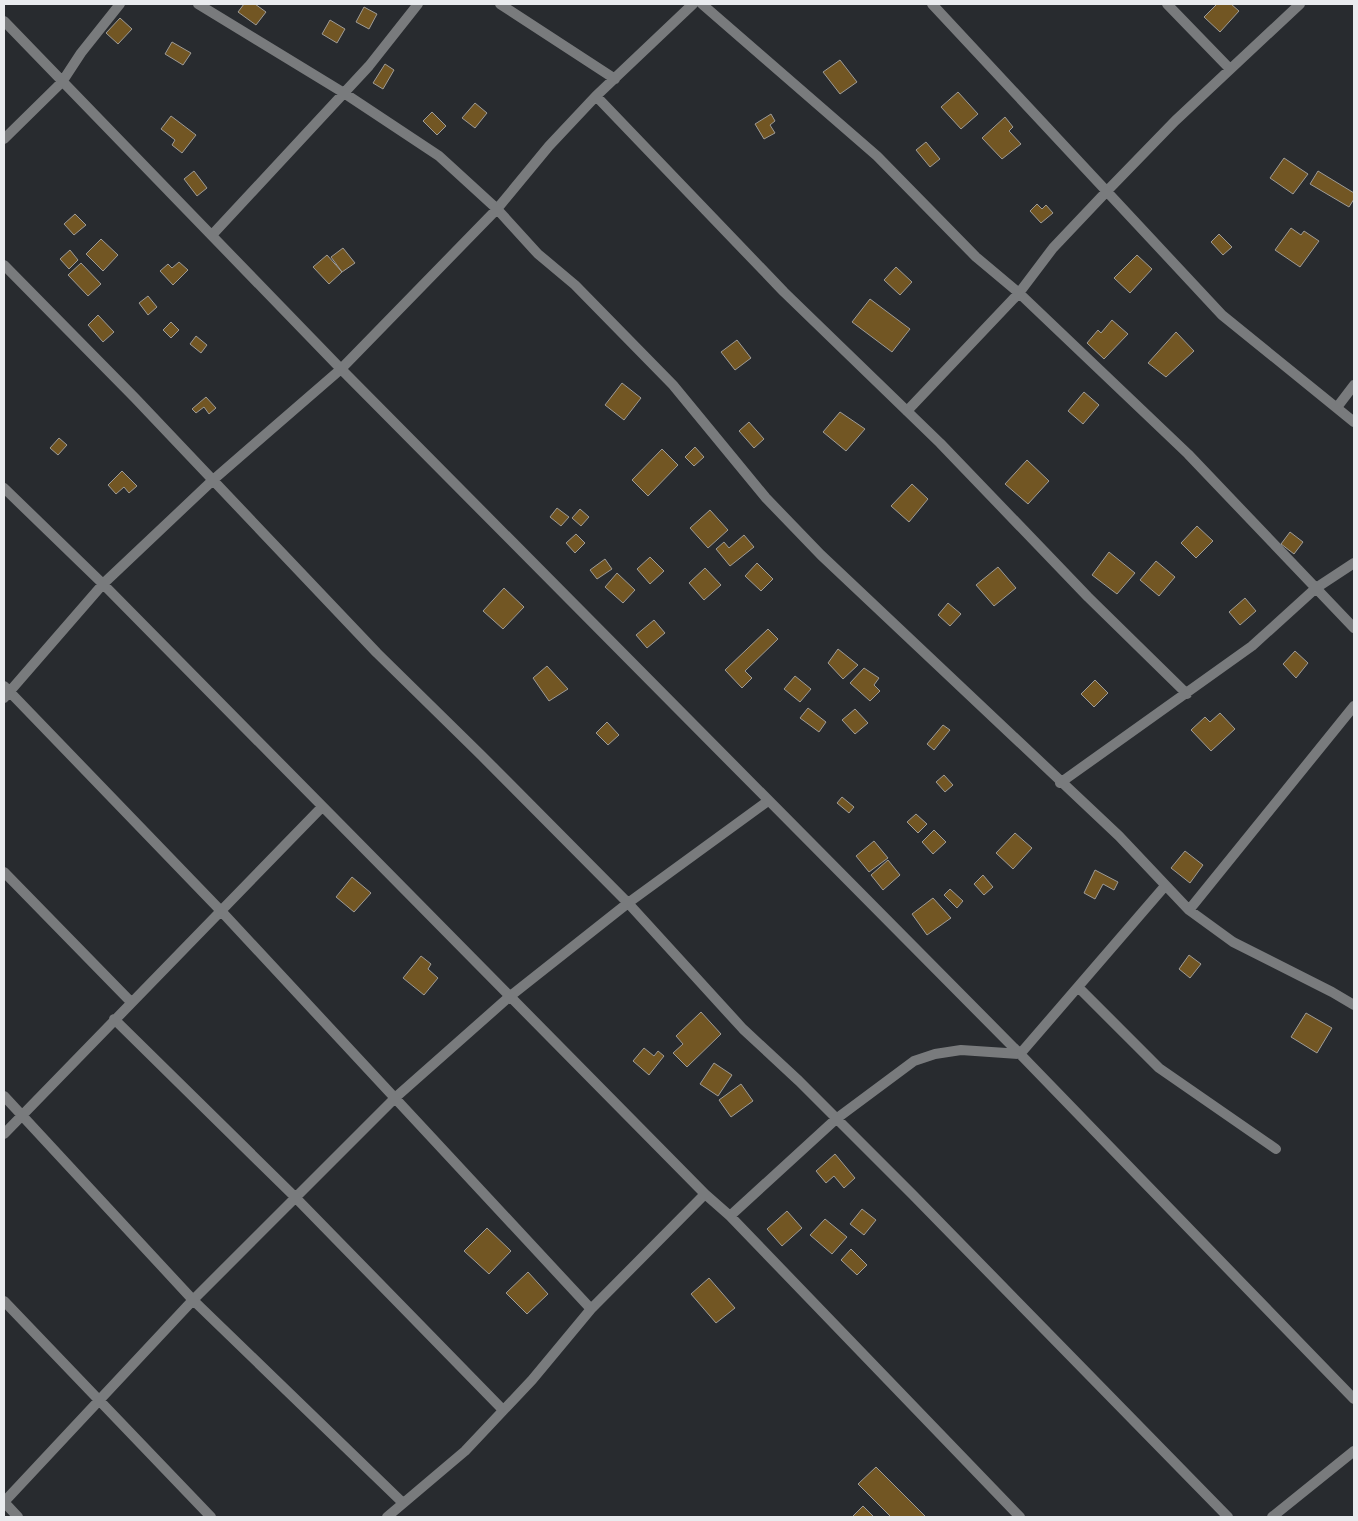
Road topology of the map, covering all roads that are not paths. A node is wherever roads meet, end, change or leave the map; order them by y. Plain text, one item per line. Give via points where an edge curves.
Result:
1 (120, 4) edge
2 (198, 4) edge
3 (418, 4) edge
4 (500, 4) edge
5 (693, 4) edge
6 (702, 4) edge
7 (932, 4) edge
8 (1166, 4) edge
9 (1300, 4) edge
10 (4, 21) edge
11 (1230, 69) junction
12 (615, 79) junction
13 (62, 82) junction
14 (344, 93) junction
15 (596, 96) junction
16 (4, 139) edge
17 (1107, 191) junction
18 (497, 209) junction
19 (212, 236) junction
20 (4, 265) edge
21 (1019, 293) junction
22 (341, 369) junction
23 (1354, 385) edge
24 (1338, 406) junction
25 (907, 411) junction
26 (1354, 422) edge
27 (213, 480) junction
28 (4, 488) edge
29 (1354, 563) edge
30 (103, 584) junction
31 (1316, 588) junction
32 (1354, 628) edge
33 (6, 692) edge
34 (1187, 694) junction
35 (1354, 706) edge
36 (1060, 783) junction
37 (768, 801) junction
38 (322, 807) junction
39 (4, 872) edge
40 (1165, 886) junction
41 (628, 903) junction
42 (1189, 910) junction
43 (222, 912) junction
44 (1078, 987) junction
45 (509, 997) junction
46 (131, 1002) junction
47 (1354, 1005) edge
48 (114, 1019) junction
49 (1020, 1054) junction
50 (4, 1096) edge
51 (396, 1097) junction
52 (22, 1115) junction
53 (836, 1119) junction
54 (4, 1134) edge
55 (1276, 1149) dead end
56 (705, 1194) junction
57 (294, 1196) junction
58 (730, 1216) junction
59 (193, 1300) junction
60 (4, 1301) edge
61 (591, 1310) junction
62 (1354, 1400) edge
63 (100, 1401) junction
64 (503, 1410) junction
65 (1354, 1450) edge
66 (4, 1502) edge
67 (403, 1503) junction
68 (18, 1517) edge
69 (211, 1517) edge
70 (387, 1517) edge
71 (1020, 1517) edge
72 (1228, 1517) edge
73 (1272, 1517) edge

1 - 13 street
2 - 14 street
3 - 14 street
4 - 12 street
5 - 12 street
6 - 21 street via 877,156 976,257
7 - 17 street
8 - 11 street
9 - 11 street
10 - 13 street
11 - 17 street
12 - 15 street
13 - 16 street
13 - 19 street
14 - 18 street via 440,156
14 - 19 street
15 - 18 street
15 - 25 street via 784,292
17 - 21 street via 1053,248
17 - 24 street via 1222,315
18 - 22 street
18 - 36 street via 538,254 574,285 674,385 766,498 821,555
19 - 22 street
20 - 27 street
21 - 25 street
21 - 31 street via 1188,454
22 - 27 street
22 - 37 street
23 - 24 street
24 - 26 street
25 - 34 street
27 - 30 street
27 - 41 street via 370,646
28 - 30 street
29 - 31 street
30 - 33 street
30 - 38 street
31 - 32 street
31 - 34 street via 1252,646
33 - 43 street
34 - 36 street
35 - 42 street
36 - 40 street via 1119,836
37 - 41 street
37 - 49 street
38 - 43 street
38 - 45 street
39 - 46 street
40 - 42 street
40 - 44 street
41 - 45 street
41 - 53 street via 744,1029
42 - 47 street via 1233,942
43 - 46 street
43 - 51 street
44 - 49 street
44 - 55 street via 1159,1068
45 - 51 street
45 - 56 street
46 - 48 street
48 - 52 street
48 - 57 street
49 - 53 street via 961,1050 914,1061
49 - 62 street
50 - 52 street
51 - 57 street
51 - 61 street
52 - 54 street
52 - 59 street
53 - 58 street
53 - 72 street
56 - 58 street
56 - 61 street
57 - 59 street
57 - 64 street
58 - 71 street
59 - 63 street
59 - 67 street
60 - 63 street
61 - 64 street
63 - 66 street
63 - 69 street
64 - 67 street via 465,1451
65 - 73 street
66 - 68 street
67 - 70 street

